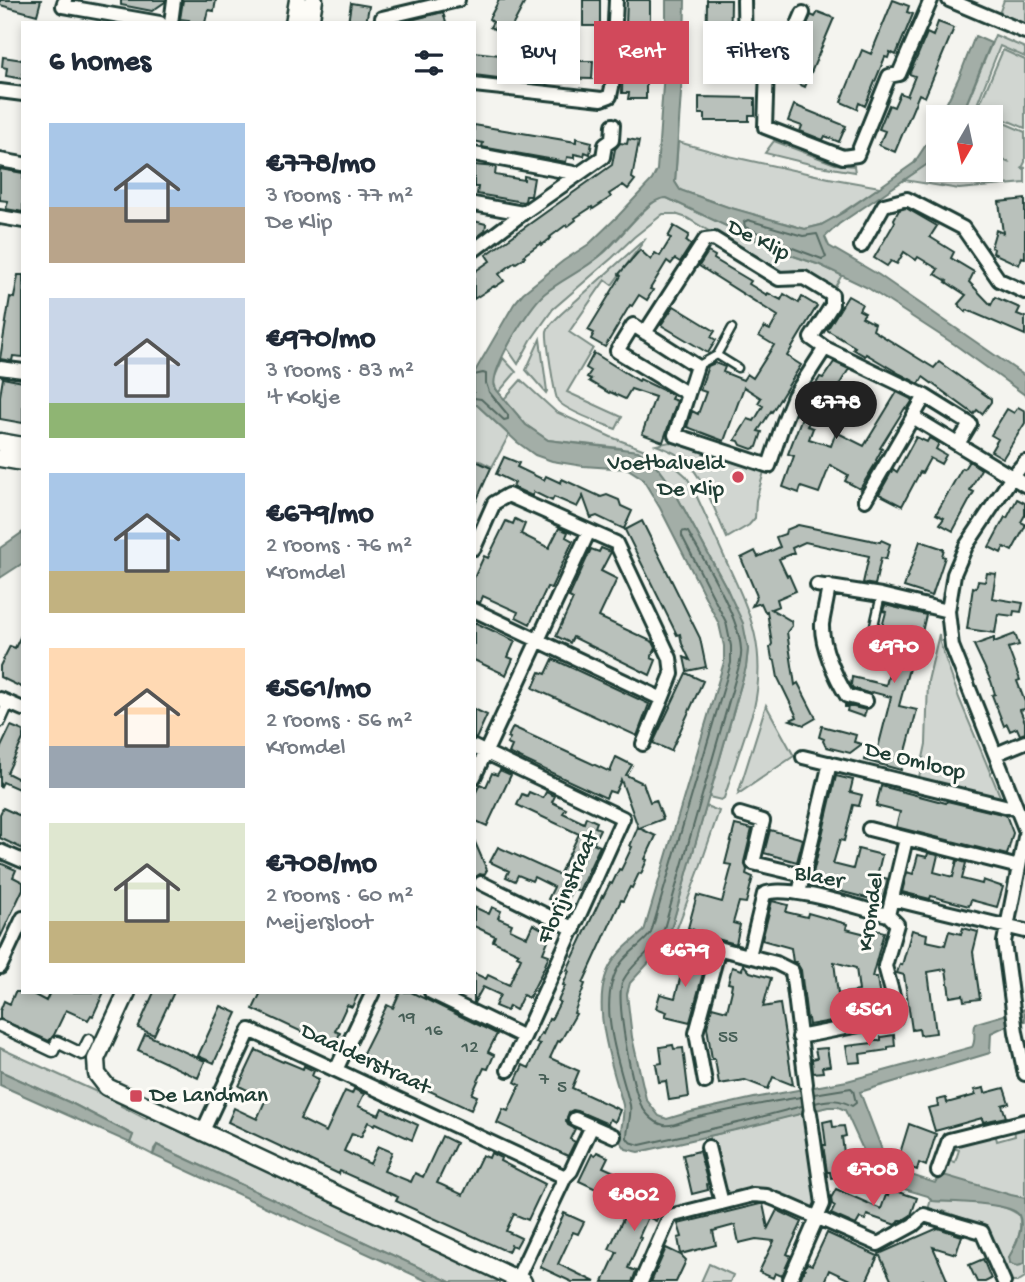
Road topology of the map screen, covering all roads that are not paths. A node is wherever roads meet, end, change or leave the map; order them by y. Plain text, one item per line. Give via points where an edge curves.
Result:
1 (65, 0) edge
2 (174, 0) edge
3 (298, 0) edge
4 (314, 0) edge
5 (458, 0) edge
6 (616, 0) edge
7 (744, 0) edge
8 (930, 0) edge
9 (949, 0) edge
10 (803, 13) dead end
11 (412, 17) edge
12 (149, 21) edge
13 (171, 21) edge
14 (294, 21) edge
15 (310, 21) edge
16 (382, 21) edge
17 (744, 21) edge
18 (799, 21) edge
19 (1025, 32) edge
20 (766, 84) edge
21 (476, 85) edge
22 (0, 91) edge
23 (21, 94) edge
24 (613, 125) dead end
25 (476, 154) edge
26 (0, 160) edge
27 (21, 164) edge
28 (579, 174) junction
29 (476, 204) edge
30 (523, 213) junction
31 (0, 217) edge
32 (21, 221) edge
33 (861, 246) dead end
34 (476, 248) edge
35 (1025, 292) edge
36 (732, 328) dead end
37 (645, 333) junction
38 (825, 348) junction
39 (717, 355) junction
40 (697, 366) junction
41 (0, 368) edge
42 (738, 368) dead end
43 (21, 371) edge
44 (688, 394) junction
45 (925, 396) junction
46 (913, 417) junction
47 (0, 442) edge
48 (958, 444) junction
49 (21, 446) edge
50 (0, 458) edge
51 (21, 462) edge
52 (1025, 462) edge
53 (1013, 477) junction
54 (1025, 485) edge
55 (865, 500) dead end
56 (589, 531) junction
57 (476, 540) edge
58 (881, 595) junction
59 (476, 611) edge
60 (948, 611) junction
61 (538, 640) junction
62 (869, 647) dead end
63 (662, 699) junction
64 (4, 701) edge
65 (866, 701) dead end
66 (21, 708) edge
67 (0, 721) edge
68 (1025, 742) edge
69 (643, 744) dead end
70 (480, 749) edge
71 (996, 754) junction
72 (803, 757) dead end
73 (830, 763) junction
74 (476, 768) edge
75 (1017, 809) junction
76 (740, 814) dead end
77 (869, 829) dead end
78 (1025, 829) edge
79 (906, 839) junction
80 (1024, 845) edge
81 (0, 851) edge
82 (21, 860) edge
83 (1019, 867) junction
84 (803, 876) junction
85 (481, 883) dead end
86 (799, 893) junction
87 (892, 899) junction
88 (888, 915) junction
89 (21, 922) edge
90 (1007, 927) junction
91 (574, 929) junction
92 (1025, 931) edge
93 (682, 939) dead end
94 (719, 948) junction
95 (749, 956) junction
96 (1, 961) edge
97 (126, 994) edge
98 (372, 994) edge
99 (435, 994) edge
100 (0, 1027) edge
101 (524, 1037) junction
102 (799, 1037) junction
103 (89, 1040) dead end
104 (1022, 1052) edge
105 (336, 1070) junction
106 (508, 1070) dead end
107 (1025, 1074) edge
108 (705, 1082) dead end
109 (806, 1084) joint
110 (810, 1113) joint
111 (575, 1119) dead end
112 (1025, 1121) edge
113 (592, 1126) junction
114 (202, 1133) junction
115 (614, 1136) dead end
116 (708, 1147) dead end
117 (938, 1171) dead end
118 (565, 1177) junction
119 (722, 1203) junction
120 (818, 1218) junction
121 (520, 1281) edge
122 (640, 1282) edge
123 (789, 1282) edge
124 (1004, 1282) edge

1 - 12 street via 63,6
2 - 13 street
3 - 14 street
4 - 15 street
5 - 11 street
6 - 21 street via 610,96 602,99
7 - 17 street
8 - 20 street via 900,74 890,76 857,155 843,157 765,127
9 - 19 street
10 - 18 street
11 - 16 street
22 - 23 street
24 - 28 street via 612,140 605,145 603,157
25 - 28 street
26 - 27 street
28 - 30 street
29 - 30 street
30 - 34 street
31 - 32 street
33 - 35 street via 884,205 907,200 963,229 999,280
36 - 39 lane
37 - 38 street, De Klip via 705,240 714,239 779,279 804,278 832,295 832,305 811,338
37 - 40 street
37 - 44 street via 632,325 617,351
38 - 44 street via 794,396 769,466 675,435
38 - 45 street
39 - 40 lane
39 - 42 lane
40 - 44 street
41 - 43 street
45 - 46 street
45 - 48 street via 970,424
46 - 48 street
46 - 55 street
47 - 49 street
48 - 53 street
50 - 51 street
52 - 53 street
53 - 54 street
53 - 60 street via 966,546 954,574
56 - 57 street via 508,495 494,503
56 - 61 street
56 - 63 street via 616,543 670,658 672,674
58 - 60 street
58 - 62 lane
58 - 65 street via 823,586 822,627 836,678 847,696
59 - 61 street
60 - 71 street via 952,646
61 - 63 street
61 - 70 street
63 - 69 street
64 - 66 street
64 - 67 street
68 - 71 street
70 - 74 street
70 - 91 street, Florijnstraat via 623,818
71 - 75 street
72 - 73 street, De Omloop
73 - 75 street, De Omloop
73 - 84 street
75 - 78 street
76 - 84 street, Blaer via 763,821 753,863
77 - 79 street
79 - 83 street
79 - 87 street, Kromdel
80 - 83 street
81 - 82 street
83 - 90 street
84 - 86 street
85 - 91 street
86 - 88 street, Blaer
86 - 95 street, Blaer via 764,894
87 - 88 street, Kromdel
87 - 90 street
88 - 102 street, Kromdel via 897,923 886,966 895,1018
89 - 96 street
90 - 92 street
90 - 104 street via 1004,942
91 - 101 street, Florijnstraat
93 - 94 street
94 - 95 street
94 - 108 street via 696,1033
95 - 102 street via 792,971
97 - 114 street via 96,1059 100,1080 109,1089
98 - 105 street
99 - 101 street
100 - 103 street via 53,1051 57,1042 82,1054
101 - 106 street, Florijnstraat
102 - 109 street
104 - 107 street
105 - 114 street, Daalderstraat via 250,1030
105 - 118 street, Daalderstraat
109 - 110 street
110 - 120 street via 823,1204
111 - 113 street
112 - 117 street via 949,1140
113 - 115 street
113 - 118 street
114 - 121 street
116 - 119 street
118 - 121 street
119 - 120 street via 760,1195
119 - 122 street via 670,1216
120 - 123 street
120 - 124 street via 878,1244 925,1215 982,1232

